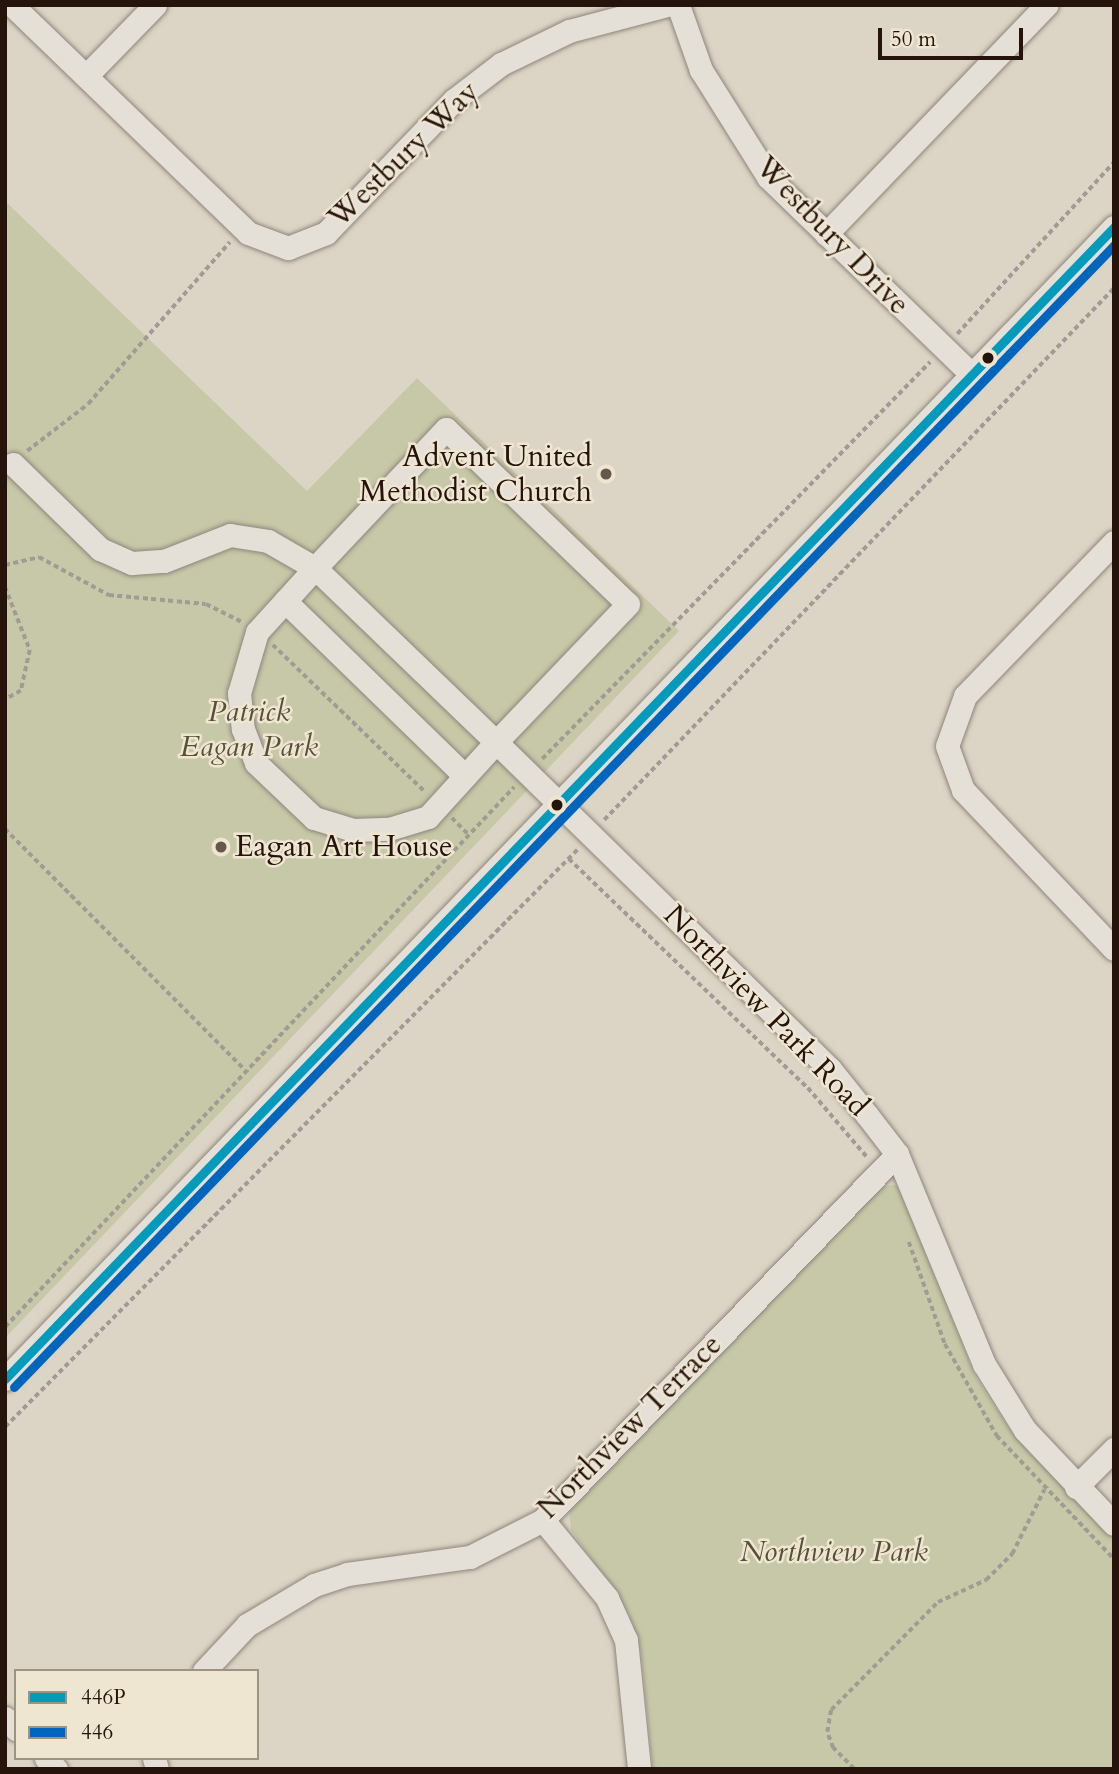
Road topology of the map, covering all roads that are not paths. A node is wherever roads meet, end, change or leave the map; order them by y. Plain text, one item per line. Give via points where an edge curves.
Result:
1 (12, 5) edge
2 (155, 5) edge
3 (667, 5) edge
4 (678, 5) edge
5 (1041, 7) edge
6 (86, 76) junction
7 (1114, 228) edge
8 (826, 234) junction
9 (972, 375) junction
10 (13, 464) road end
11 (1114, 542) edge
12 (315, 568) junction
13 (285, 601) junction
14 (496, 741) junction
15 (465, 776) junction
16 (561, 803) junction
17 (1112, 943) edge
18 (897, 1154) junction
19 (5, 1379) edge
20 (1114, 1449) edge
21 (1069, 1479) junction
22 (542, 1520) junction
23 (1114, 1524) edge
24 (206, 1669) edge
25 (639, 1769) edge

1 - 6 street, Westbury Way
2 - 6 street
3 - 6 street, Westbury Way via 569,32 501,64 454,100 326,233 289,248 248,233
4 - 8 street, Westbury Drive via 701,70 733,129 768,177
5 - 8 street
7 - 9 street
8 - 9 street, Westbury Drive
9 - 16 street
10 - 12 street, Northview Park Road via 100,549 132,563 164,562 230,535 268,541
11 - 17 street via 965,696 947,746 963,790
12 - 13 street
12 - 14 street, Northview Park Road
12 - 14 street via 446,429 628,604
13 - 15 street
13 - 15 street via 257,632 239,693 243,729 256,762 280,790 314,818 353,830 389,829 428,817
14 - 15 street
14 - 16 street, Northview Park Road
16 - 18 street, Northview Park Road via 830,1069
16 - 19 street
18 - 21 street, Northview Park Road via 984,1364 1025,1430
18 - 22 street, Northview Terrace
20 - 21 street
21 - 23 street, Northview Park Road
22 - 24 street, Northview Terrace via 470,1557 347,1574 314,1585 247,1625
22 - 25 street via 607,1598 625,1640

